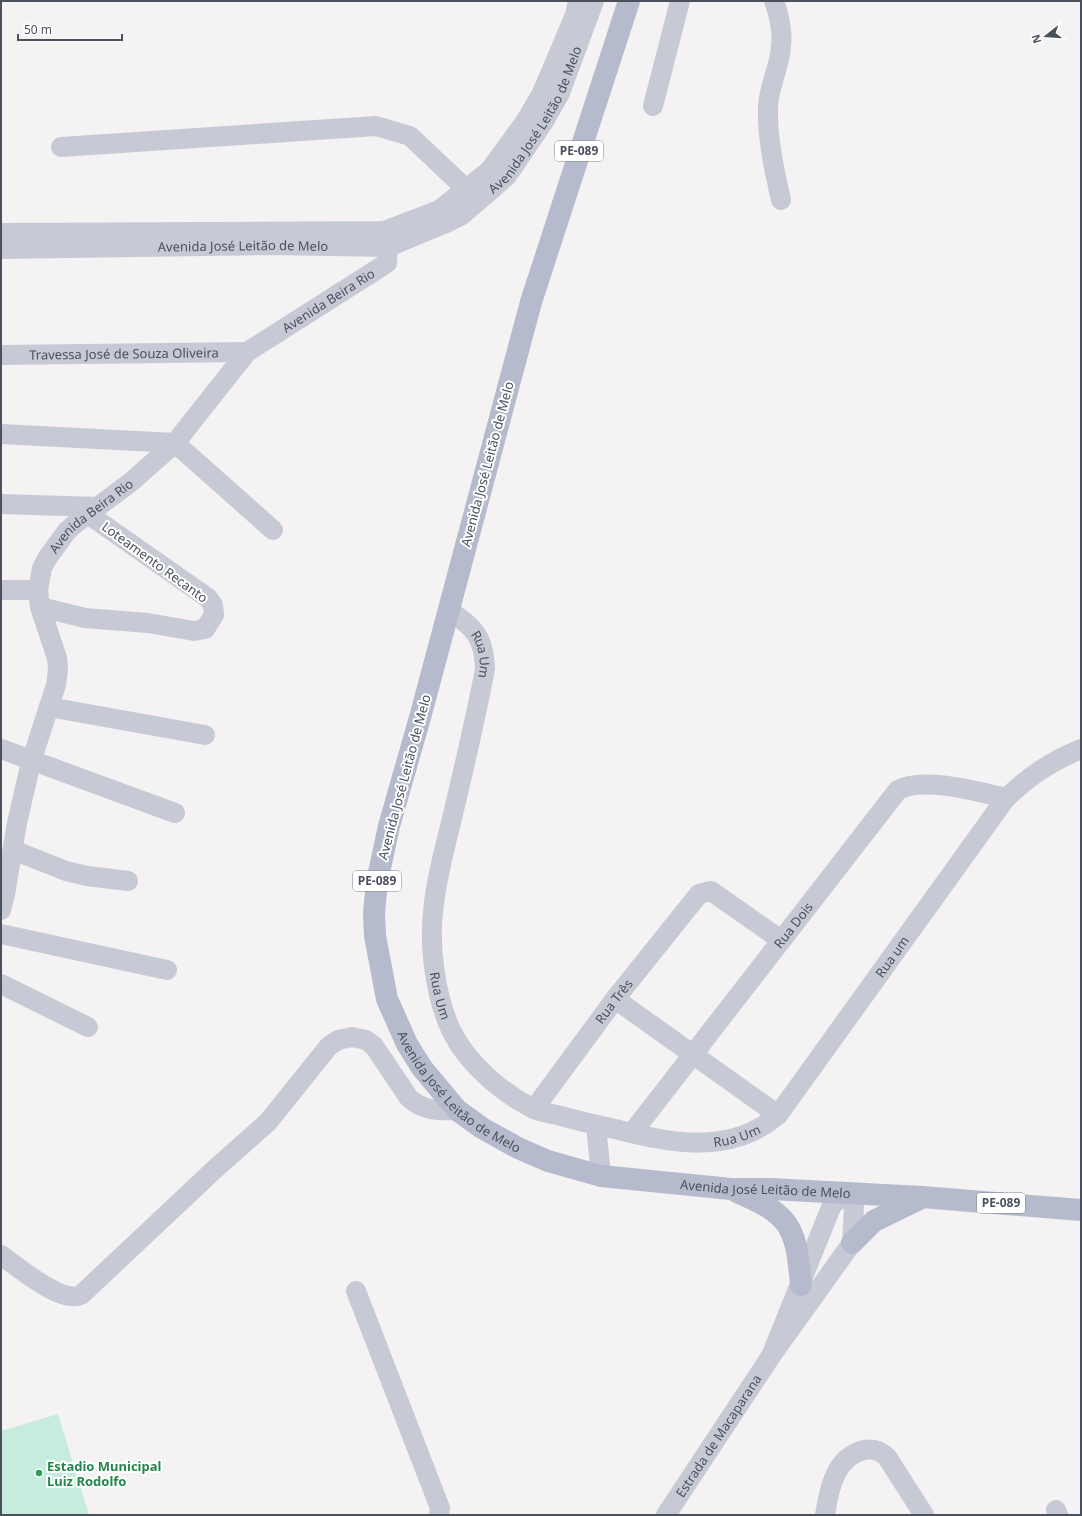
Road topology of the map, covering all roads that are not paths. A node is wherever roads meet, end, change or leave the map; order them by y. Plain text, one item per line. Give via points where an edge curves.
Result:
1 (578, 1) edge
2 (594, 1) edge
3 (628, 1) edge
4 (680, 1) edge
5 (774, 1) edge
6 (653, 106) dead end
7 (61, 147) dead end
8 (465, 188) junction
9 (781, 200) dead end
10 (443, 216) junction
11 (1, 233) edge
12 (386, 239) junction
13 (143, 240) junction
14 (1, 249) edge
15 (247, 352) junction
16 (1, 354) edge
17 (1, 434) edge
18 (175, 443) junction
19 (1, 504) edge
20 (93, 510) junction
21 (273, 530) dead end
22 (1, 590) edge
23 (39, 598) junction
24 (449, 610) junction
25 (49, 707) junction
26 (205, 735) dead end
27 (1, 749) edge
28 (1081, 749) edge
29 (31, 762) junction
30 (1006, 798) junction
31 (175, 813) dead end
32 (9, 821) edge
33 (13, 850) junction
34 (128, 881) dead end
35 (2, 899) edge
36 (1, 934) edge
37 (781, 940) junction
38 (167, 970) dead end
39 (1, 984) edge
40 (615, 999) junction
41 (88, 1027) dead end
42 (693, 1056) junction
43 (534, 1109) junction
44 (457, 1110) junction
45 (778, 1116) junction
46 (596, 1125) junction
47 (632, 1134) junction
48 (601, 1176) junction
49 (731, 1189) junction
50 (846, 1194) junction
51 (922, 1197) junction
52 (1081, 1210) edge
53 (852, 1243) junction
54 (1, 1255) edge
55 (801, 1285) junction
56 (356, 1291) dead end
57 (772, 1356) junction
58 (439, 1515) edge
59 (666, 1515) edge
60 (824, 1515) edge
61 (924, 1515) edge

1 - 8 street, Avenida José Leitão de Melo via 575,15 542,93 525,122 490,170
2 - 10 street, Avenida José Leitão de Melo via 560,93 507,176 462,215
3 - 24 main road, Avenida José Leitão de Melo / PE-089 via 531,302
4 - 6 street
5 - 9 street via 782,46 771,83 768,130
7 - 8 street via 376,126 410,136
8 - 10 street, Avenida José Leitão de Melo
10 - 12 street, Avenida José Leitão de Melo
11 - 13 street, Avenida José Leitão de Melo
12 - 13 street, Avenida José Leitão de Melo
12 - 15 street, Avenida Beira Rio via 385,264
13 - 14 street, Avenida José Leitão de Melo
15 - 16 street, Travessa José de Souza Oliveira
15 - 18 street, Avenida Beira Rio
17 - 18 street
18 - 20 street, Avenida Beira Rio via 131,482
18 - 21 street
19 - 20 street
20 - 23 street, Avenida Beira Rio via 67,531 48,557 42,568
20 - 23 street, Loteamento Recanto via 208,598 213,606 214,615 205,629 194,631 148,623 85,618
22 - 23 street
23 - 25 street, Avenida Beira Rio via 57,658 56,685
24 - 43 street, Rua Um via 470,625 476,633 483,647 486,669 438,875 433,913 433,965 452,1032 461,1046 478,1068 495,1083
24 - 44 main road, Avenida José Leitão de Melo / PE-089 via 390,826 377,882 374,913 375,936 387,999 407,1044 422,1068
25 - 26 street
25 - 29 street, Avenida Beira Rio
27 - 29 street
28 - 30 street, Rua um via 1059,758 1031,775
29 - 31 street
29 - 32 street, Avenida Beira Rio
30 - 37 street, Rua Dois via 923,784 907,786 893,794
30 - 45 street, Rua um
32 - 33 street, Avenida Beira Rio
33 - 34 street via 66,871
33 - 35 street, Avenida Beira Rio
36 - 38 street
37 - 40 street, Rua Três via 712,891 704,892 696,896
37 - 42 street, Rua Dois
39 - 41 street
40 - 42 street
40 - 43 street, Rua Três
42 - 45 street
42 - 47 street, Rua Dois
43 - 46 street, Rua Um
44 - 48 main road, Avenida José Leitão de Melo / PE-089 via 482,1128 518,1148 548,1161
44 - 54 street via 438,1111 416,1105 374,1046 361,1037 344,1038 329,1046 268,1122 81,1295 72,1298 60,1294
45 - 47 street, Rua Um via 757,1130 708,1143 691,1144
46 - 47 street, Rua Um
46 - 48 street
48 - 49 main road, Avenida José Leitão de Melo / PE-089
49 - 50 main road, Avenida José Leitão de Melo / PE-089
49 - 55 main road via 764,1204 785,1222 797,1248
50 - 51 main road, Avenida José Leitão de Melo / PE-089
50 - 53 street via 854,1206
50 - 55 street, Estrada de Macaparana via 832,1205
51 - 52 main road, Avenida José Leitão de Melo / PE-089
51 - 53 main road via 874,1221
53 - 57 street, Estrada de Macaparana
55 - 57 street, Estrada de Macaparana
56 - 58 street via 440,1508
57 - 59 street, Estrada de Macaparana
60 - 61 street via 830,1484 836,1473 856,1452 868,1449 880,1450 887,1457

